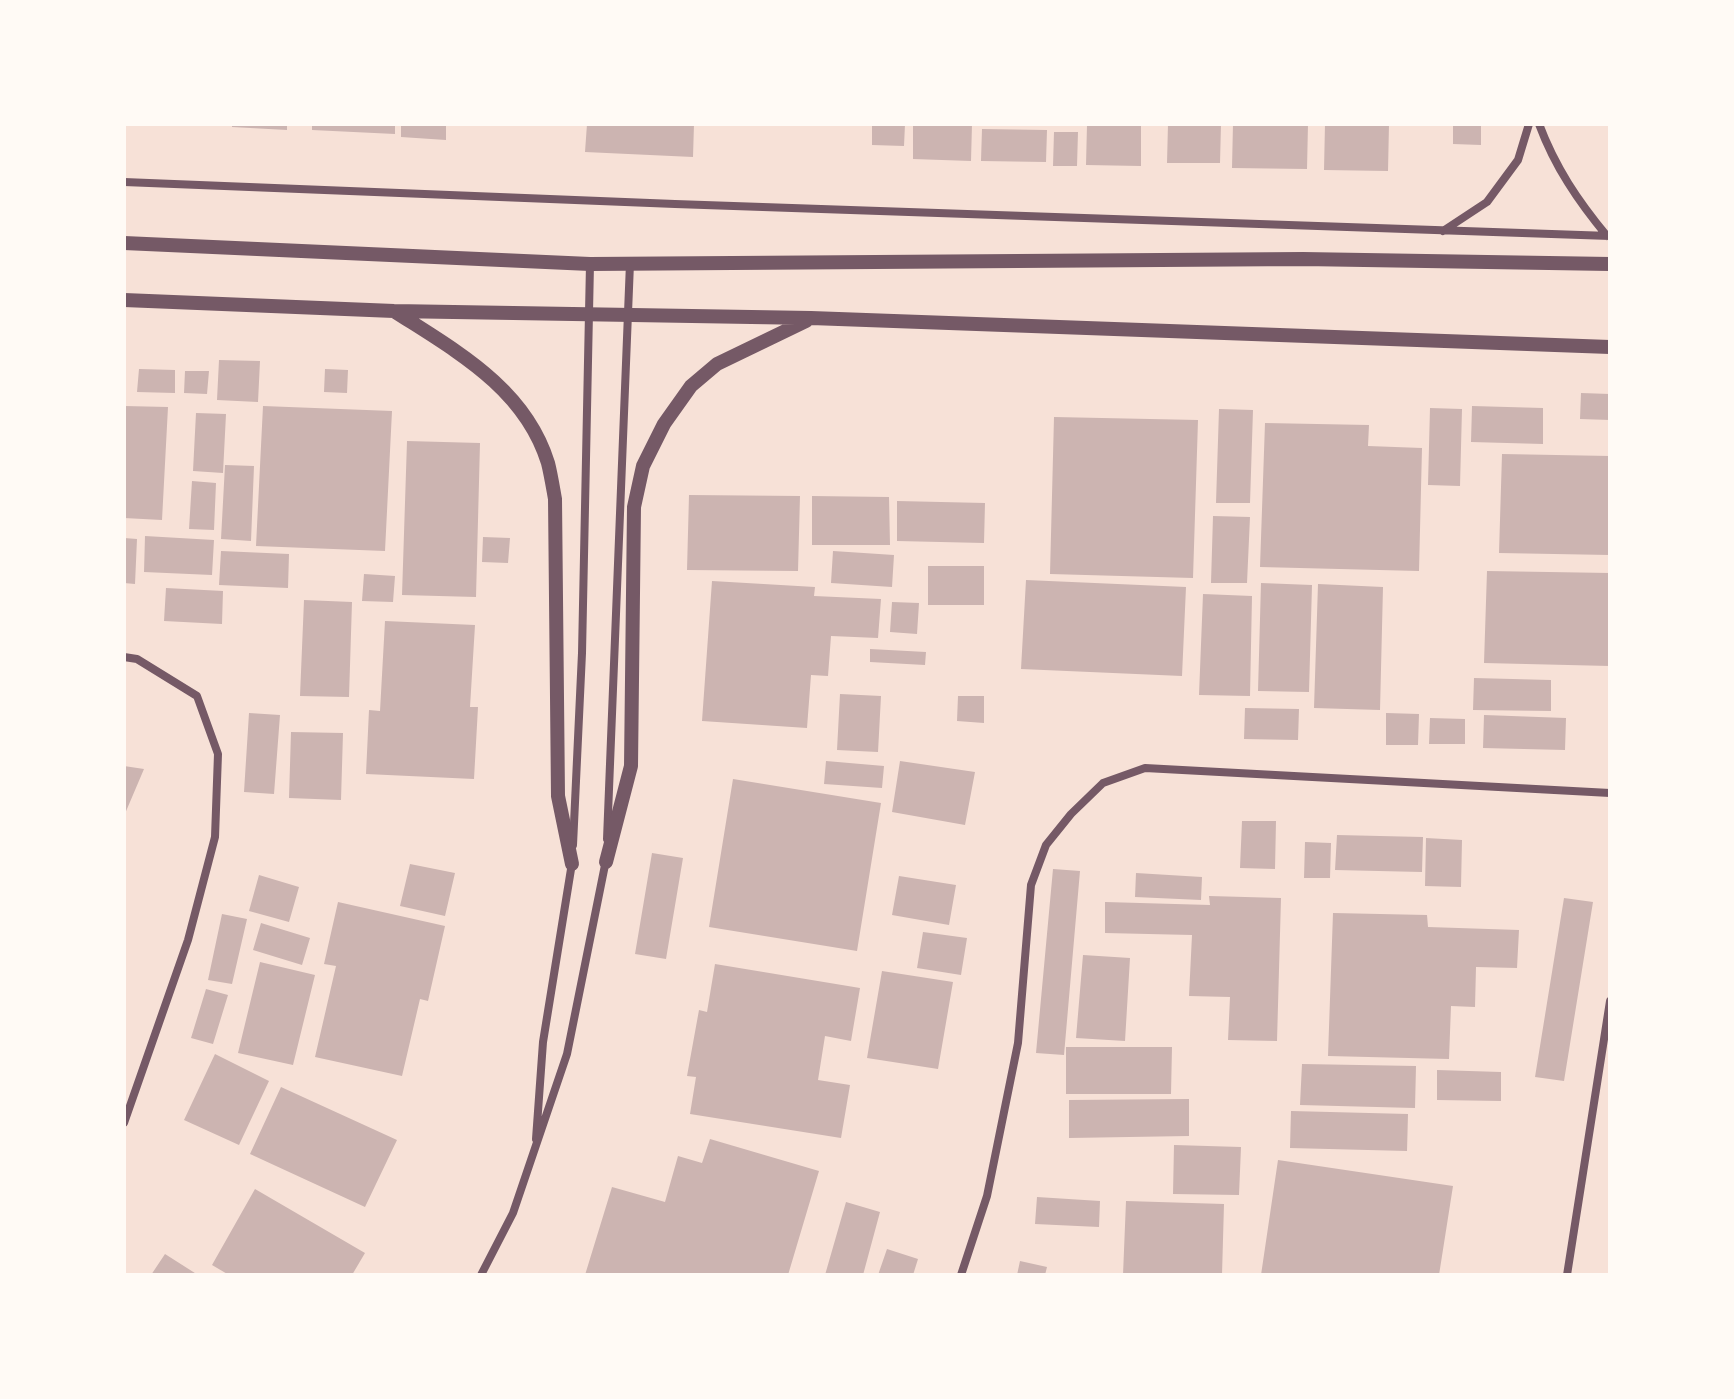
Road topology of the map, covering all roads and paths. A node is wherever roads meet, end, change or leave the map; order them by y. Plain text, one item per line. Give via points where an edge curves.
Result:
1 (1529, 124) edge
2 (1539, 124) edge
3 (124, 182) edge
4 (1443, 231) junction
5 (1608, 236) edge
6 (124, 243) edge
7 (630, 263) junction
8 (590, 264) junction
9 (1610, 264) edge
10 (124, 300) edge
11 (394, 311) junction
12 (590, 314) junction
13 (626, 315) junction
14 (811, 318) junction
15 (1610, 347) edge
16 (124, 657) edge
17 (1610, 793) edge
18 (606, 862) junction
19 (572, 864) junction
20 (1610, 1001) edge
21 (124, 1123) edge
22 (535, 1151) junction
23 (481, 1275) edge
24 (961, 1275) edge
25 (1567, 1275) edge

1 - 4 street via 1518,160 1487,202
2 - 5 street via 1576,198
3 - 4 street
4 - 5 street
6 - 8 street
7 - 8 street
7 - 9 street via 1303,259
7 - 13 street
8 - 12 street
10 - 11 street
11 - 12 street
11 - 19 street via 491,377 509,395 547,462 555,499 558,796
12 - 13 street
12 - 19 street
13 - 14 street
13 - 18 street
14 - 15 street
14 - 18 street via 717,364 691,386 643,466 634,507 631,766
16 - 21 street via 137,659 197,696 218,754 215,837 188,940
17 - 24 street via 1145,768 1103,783 1046,845 1031,885 1018,1043 987,1196
18 - 22 street via 567,1054
19 - 22 street via 543,1042
20 - 25 street
22 - 23 street via 513,1213

